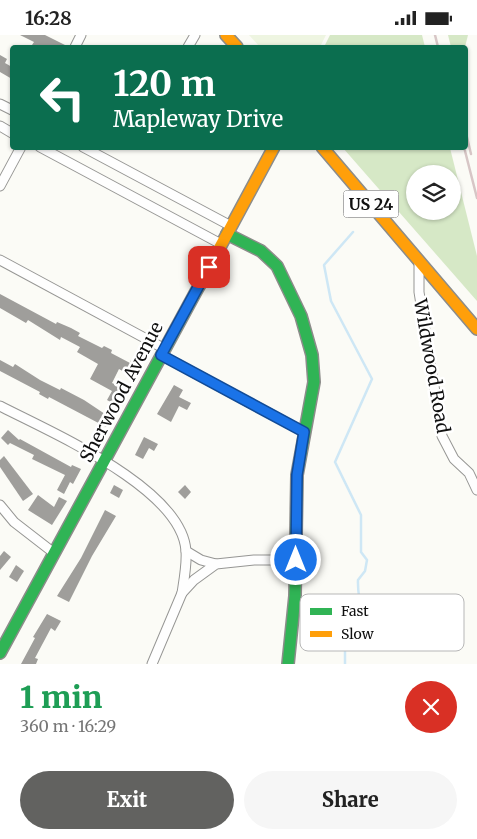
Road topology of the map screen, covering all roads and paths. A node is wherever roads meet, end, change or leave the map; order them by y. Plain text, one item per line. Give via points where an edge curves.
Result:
1 (226, 35) edge
2 (235, 45) edge
3 (19, 150) edge
4 (46, 150) edge
5 (88, 150) edge
6 (272, 150) edge
7 (325, 150) edge
8 (0, 186) edge
9 (226, 235) junction
10 (0, 260) edge
11 (419, 261) junction
12 (477, 329) edge
13 (163, 352) junction
14 (0, 406) edge
15 (304, 432) junction
16 (104, 461) junction
17 (477, 490) edge
18 (0, 505) edge
19 (186, 551) junction
20 (54, 553) junction
21 (296, 560) junction
22 (216, 564) junction
23 (182, 593) junction
24 (0, 653) edge
25 (152, 664) edge
26 (288, 664) edge

1 - 2 street
3 - 8 street
4 - 9 street
5 - 9 street
6 - 9 street, Sherwood Avenue
7 - 11 street, US 24
9 - 13 street, Sherwood Avenue
9 - 15 street via 261,251 273,261 301,316 312,355 314,382
10 - 13 street
11 - 12 street, US 24
11 - 17 street, Wildwood Road via 419,292 442,436 454,459 469,473
13 - 15 street
13 - 16 street, Sherwood Avenue
14 - 16 street
15 - 21 street via 297,475
16 - 19 street via 161,504 179,529
16 - 20 street, Sherwood Avenue
18 - 20 street via 23,530
19 - 22 street
19 - 23 street
20 - 24 street, Sherwood Avenue
21 - 22 street
21 - 26 street
22 - 23 street
23 - 25 street

